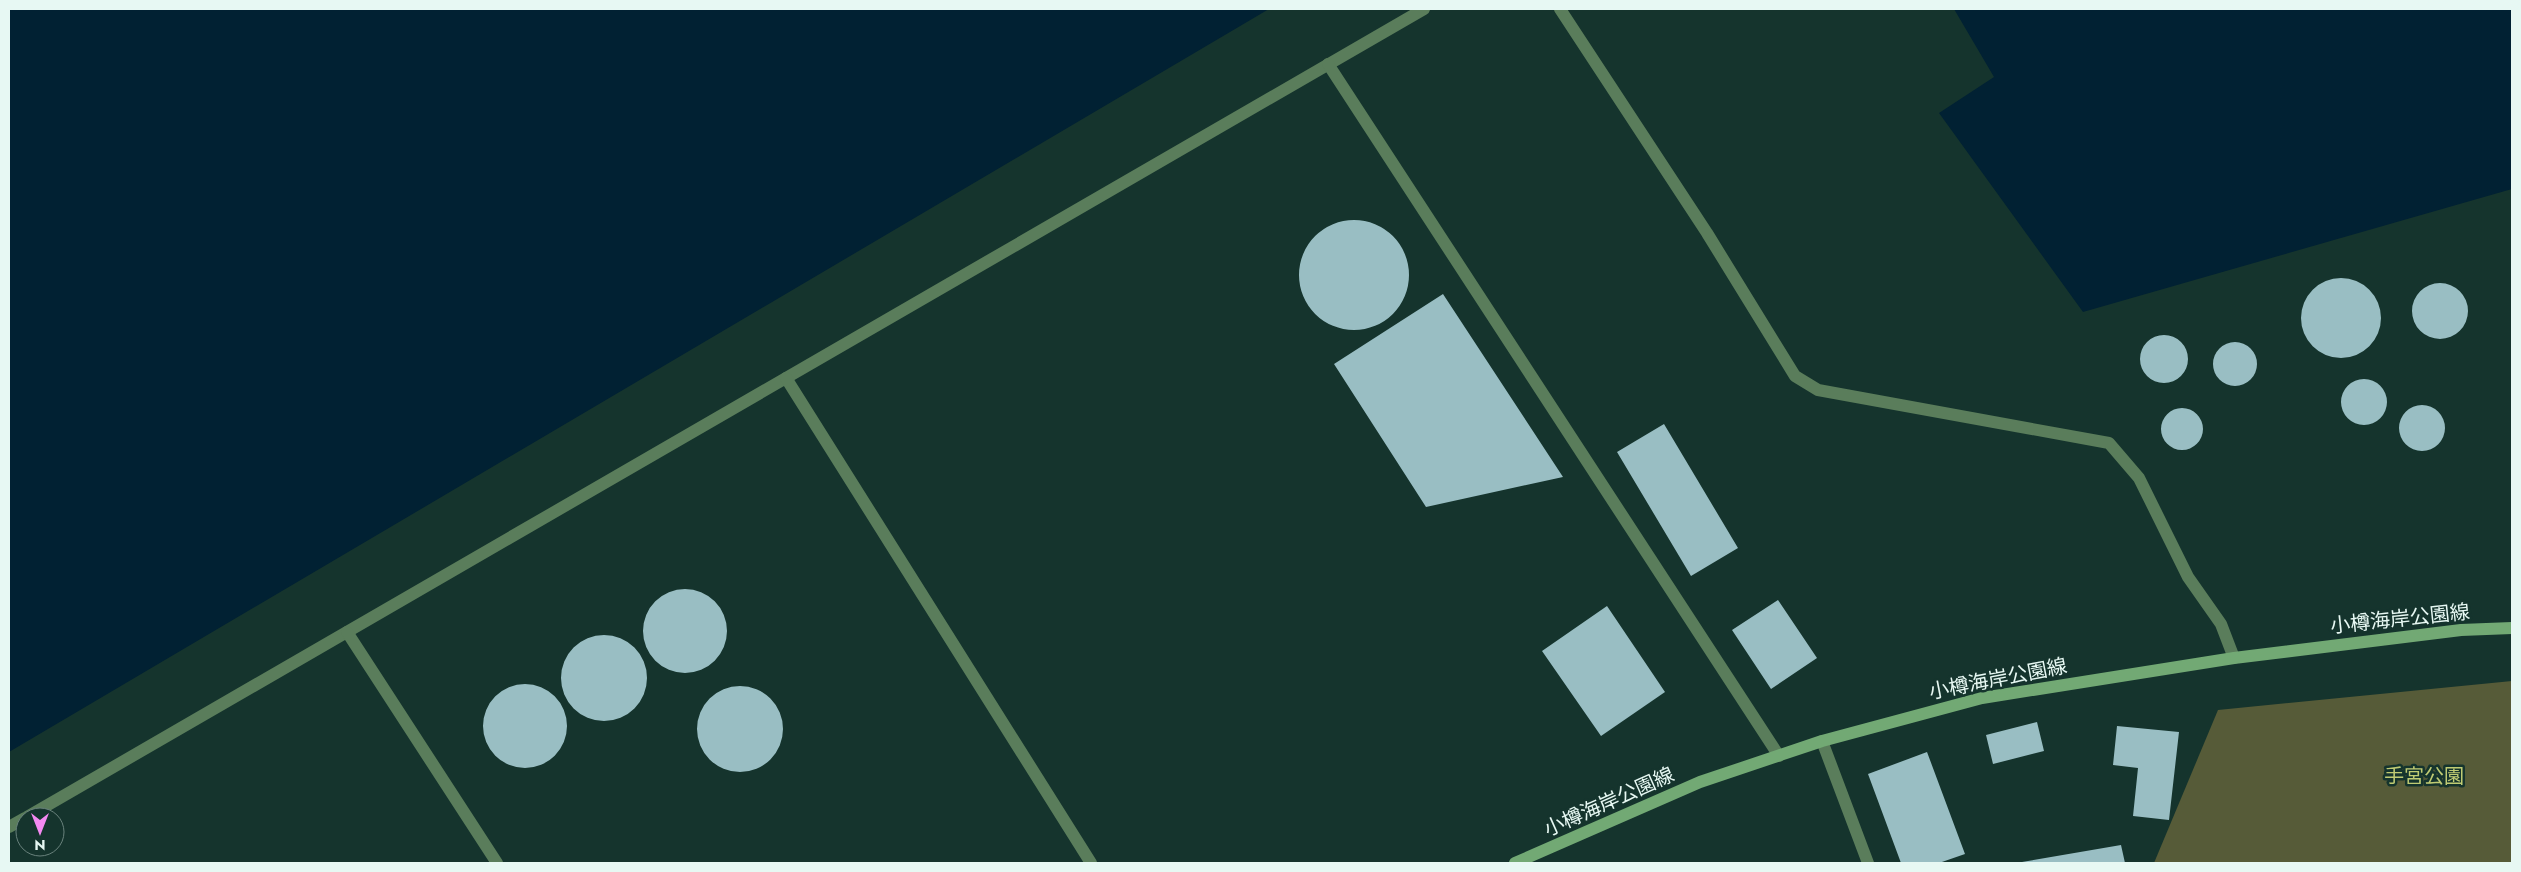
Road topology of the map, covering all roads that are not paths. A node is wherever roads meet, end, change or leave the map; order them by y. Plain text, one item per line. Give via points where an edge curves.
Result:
1 (1424, 9) edge
2 (1560, 9) edge
3 (1328, 64) junction
4 (786, 378) junction
5 (2512, 628) edge
6 (347, 632) junction
7 (2234, 658) junction
8 (1822, 741) junction
9 (1779, 756) junction
10 (45, 807) edge
11 (497, 863) edge
12 (1091, 863) edge
13 (1515, 863) edge
14 (1868, 863) edge

1 - 3 street
2 - 7 street via 1707,233 1795,376 1818,390 2109,443 2139,478 2188,577 2222,624
3 - 4 street
3 - 9 street
4 - 6 street
4 - 12 street
5 - 7 main road, 小樽海岸公園線 via 2461,630
6 - 10 street
6 - 11 street
7 - 8 main road, 小樽海岸公園線 via 1982,698
8 - 9 main road, 小樽海岸公園線
8 - 14 street
9 - 13 main road, 小樽海岸公園線 via 1700,782

